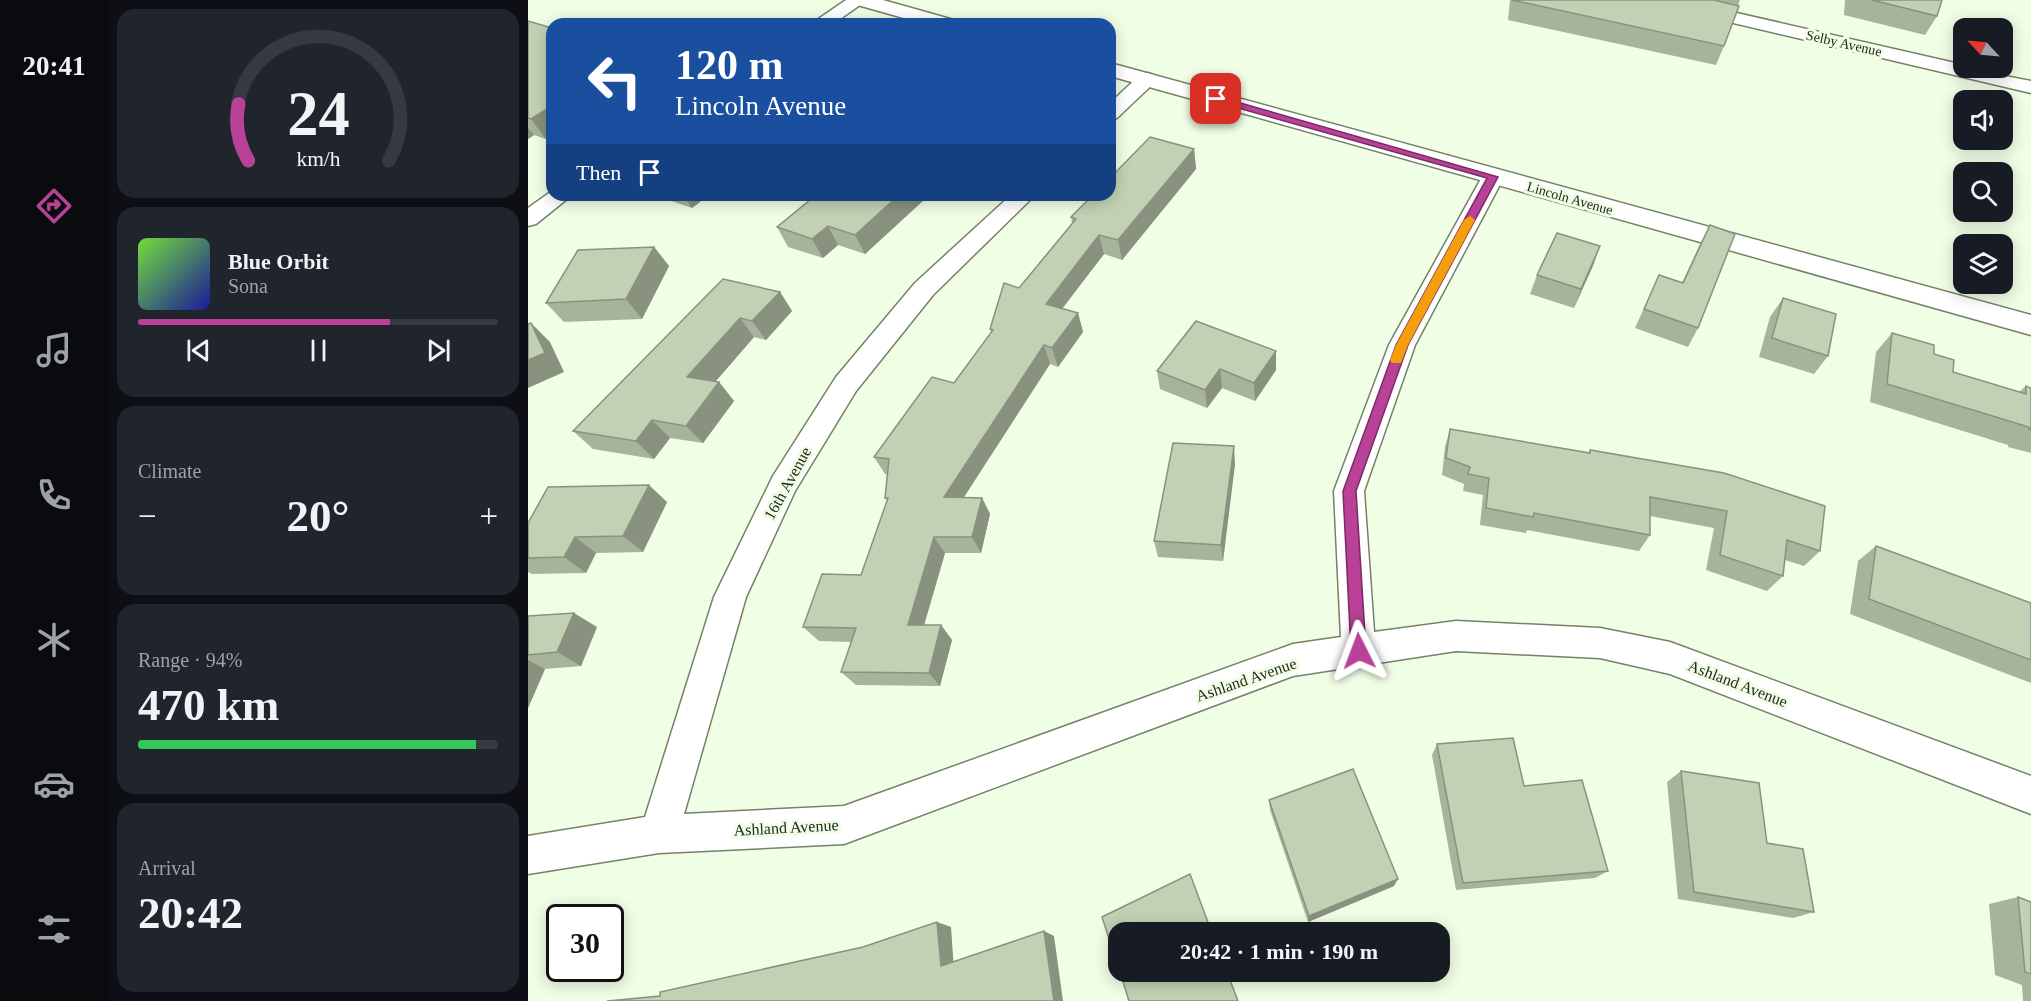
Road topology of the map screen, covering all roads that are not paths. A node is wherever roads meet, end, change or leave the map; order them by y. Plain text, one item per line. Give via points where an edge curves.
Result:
1 (859, 0) edge
2 (1657, 0) edge
3 (830, 18) edge
4 (925, 18) edge
5 (1116, 71) edge
6 (1147, 80) junction
7 (2031, 87) edge
8 (1116, 108) edge
9 (1493, 177) junction
10 (553, 201) edge
11 (1018, 201) edge
12 (528, 219) edge
13 (2031, 325) edge
14 (1359, 651) junction
15 (2031, 795) edge
16 (658, 834) junction
17 (528, 855) edge

1 - 3 street
1 - 4 street
2 - 7 street, Selby Avenue
5 - 6 street, Lincoln Avenue
6 - 8 street
6 - 9 street, Lincoln Avenue
9 - 13 street, Lincoln Avenue
9 - 14 street via 1402,345 1349,491
10 - 12 street
11 - 16 street, 16th Avenue via 924,289 846,384 783,485 730,597
14 - 15 street, Ashland Avenue via 1456,636 1600,643 1662,656
14 - 16 street, Ashland Avenue via 1293,660 844,825
16 - 17 street, Ashland Avenue

